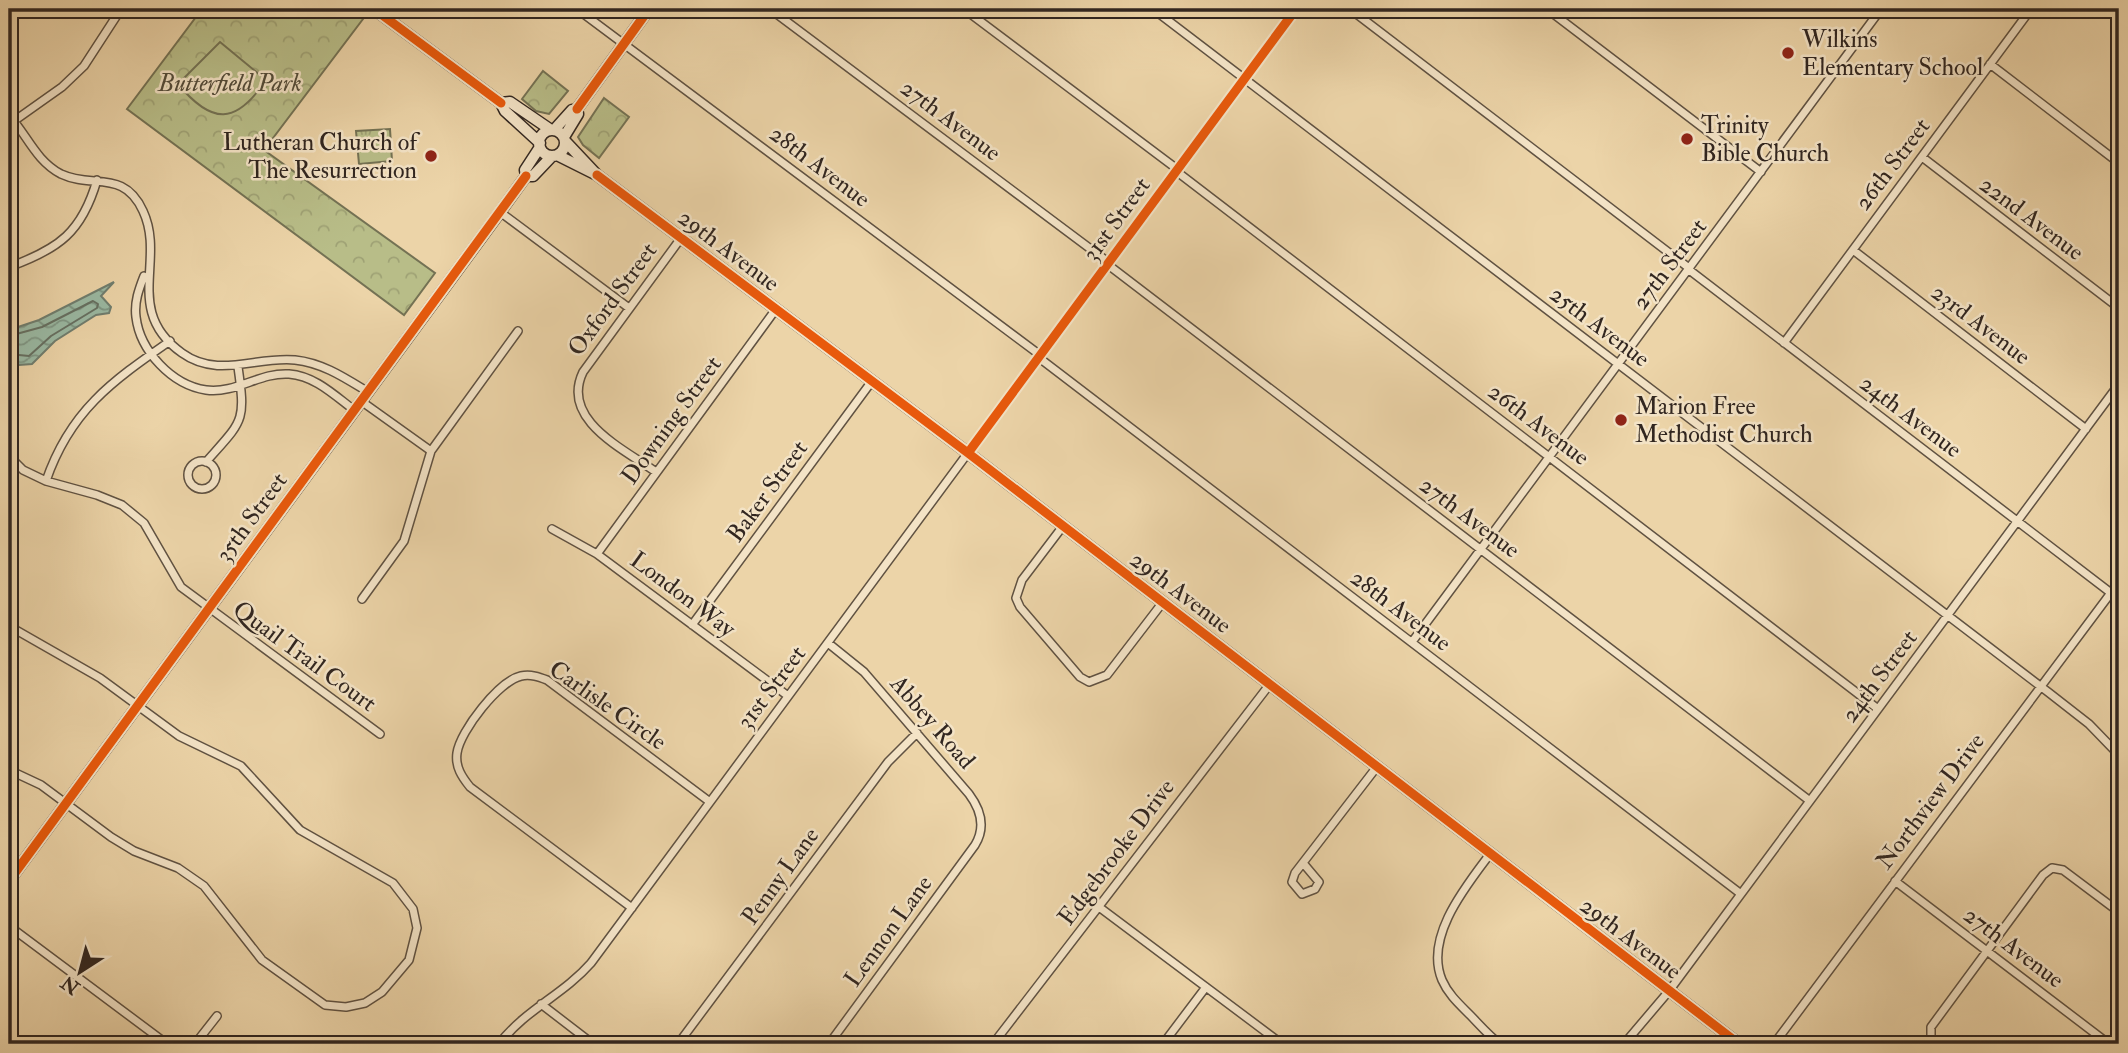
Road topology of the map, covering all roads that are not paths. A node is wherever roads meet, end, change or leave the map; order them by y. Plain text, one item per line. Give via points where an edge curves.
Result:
1 (121, 9) edge
2 (374, 9) edge
3 (577, 9) edge
4 (649, 9) edge
5 (770, 9) edge
6 (964, 9) edge
7 (1153, 9) edge
8 (1296, 9) edge
9 (1350, 9) edge
10 (1547, 9) edge
11 (1881, 9) edge
12 (2031, 9) edge
13 (624, 43) junction
14 (1990, 64) junction
15 (1244, 78) junction
16 (501, 103) junction
17 (577, 109) junction
18 (12, 118) edge
19 (552, 130) junction
20 (564, 139) junction
21 (540, 145) junction
22 (555, 155) junction
23 (1922, 158) junction
24 (2118, 160) edge
25 (1177, 170) junction
26 (1761, 172) junction
27 (597, 175) junction
28 (526, 176) junction
29 (97, 180) junction
30 (500, 212) junction
31 (681, 238) junction
32 (1853, 250) junction
33 (150, 262) junction
34 (1108, 263) junction
35 (9, 267) edge
36 (1689, 269) junction
37 (629, 308) junction
38 (2119, 308) edge
39 (776, 309) junction
40 (519, 331) dead end
41 (170, 341) junction
42 (1784, 343) junction
43 (151, 354) junction
44 (1039, 356) junction
45 (1619, 364) junction
46 (238, 367) junction
47 (872, 381) junction
48 (2119, 384) edge
49 (241, 387) junction
50 (368, 392) junction
51 (357, 405) junction
52 (2086, 429) junction
53 (431, 450) junction
54 (968, 453) junction
55 (9, 456) edge
56 (1549, 457) junction
57 (206, 462) dead end
58 (656, 472) junction
59 (46, 481) junction
60 (2017, 521) junction
61 (1063, 526) junction
62 (551, 529) dead end
63 (1481, 550) junction
64 (597, 554) junction
65 (2119, 582) edge
66 (2111, 593) junction
67 (362, 599) dead end
68 (1163, 602) junction
69 (207, 609) junction
70 (1947, 615) junction
71 (692, 625) junction
72 (9, 626) edge
73 (1412, 642) junction
74 (828, 643) junction
75 (1270, 684) junction
76 (2041, 687) junction
77 (789, 696) junction
78 (136, 706) junction
79 (1878, 709) junction
80 (917, 733) junction
81 (380, 734) dead end
82 (2119, 755) edge
83 (1376, 768) junction
84 (9, 770) edge
85 (1810, 801) junction
86 (710, 802) junction
87 (65, 803) junction
88 (978, 841) joint
89 (1490, 854) junction
90 (1303, 863) dead end
91 (9, 881) edge
92 (1895, 881) junction
93 (1741, 894) junction
94 (1099, 907) junction
95 (632, 908) junction
96 (2119, 912) edge
97 (9, 926) edge
98 (1987, 950) junction
99 (1206, 987) junction
100 (1669, 991) junction
101 (541, 1004) junction
102 (217, 1016) dead end
103 (1930, 1042) edge
104 (167, 1044) edge
105 (195, 1044) edge
106 (499, 1044) edge
107 (593, 1044) edge
108 (678, 1044) edge
109 (828, 1044) edge
110 (993, 1044) edge
111 (1163, 1044) edge
112 (1282, 1044) edge
113 (1500, 1044) edge
114 (1624, 1044) edge
115 (1739, 1044) edge
116 (1773, 1044) edge
117 (2109, 1044) edge

1 - 18 street via 84,66 62,87
2 - 16 street
3 - 13 street, 28th Avenue
4 - 13 street
5 - 34 street, 27th Avenue
6 - 25 street, 26th Avenue
7 - 15 street, 25th Avenue
8 - 15 street, 31st Street
9 - 36 street, 24th Avenue
10 - 26 street
11 - 26 street, 27th Street
12 - 14 street, 26th Street
13 - 17 street
13 - 44 street, 28th Avenue
14 - 23 street, 26th Street
14 - 24 street
15 - 25 street, 31st Street
15 - 45 street, 25th Avenue
16 - 19 street via 510,102
16 - 21 street
17 - 19 street
17 - 20 street
18 - 29 street via 38,158 76,178
19 - 20 street
19 - 21 street via 544,133
20 - 22 street via 564,149
20 - 27 street, 29th Avenue
21 - 22 street
21 - 28 street, 35th Street
22 - 27 street, 29th Avenue
22 - 28 street, 35th Street via 533,176
23 - 32 street, 26th Street
23 - 38 street, 22nd Avenue
25 - 34 street, 31st Street
25 - 56 street, 26th Avenue
26 - 36 street, 27th Street
27 - 31 street, 29th Avenue
28 - 30 street, 35th Street
29 - 33 street via 117,183 135,196 150,228
29 - 35 street via 89,205 71,233 55,247
30 - 37 street
30 - 50 street, 35th Street
31 - 37 street, Oxford Street
31 - 39 street, 29th Avenue
32 - 42 street, 26th Street
32 - 52 street, 23rd Avenue
33 - 41 street via 148,301
33 - 43 street via 137,296 136,318
34 - 44 street, 31st Street
34 - 63 street, 27th Avenue
36 - 42 street, 24th Avenue
36 - 45 street, 27th Street
37 - 58 street, Oxford Street via 583,372 578,403 591,424
39 - 47 street, 29th Avenue
39 - 58 street, Downing Street
40 - 53 street
41 - 43 street
41 - 46 street via 200,362
42 - 60 street, 24th Avenue
43 - 49 street via 168,372 206,390
43 - 59 street via 83,411 55,456
44 - 54 street, 31st Street
44 - 73 street, 28th Avenue
45 - 56 street, 27th Street
45 - 70 street, 25th Avenue
46 - 49 street
46 - 50 street via 274,360 315,364
47 - 54 street, 29th Avenue
47 - 71 street, Baker Street
48 - 52 street, 24th Street
49 - 51 street via 270,375 305,377
49 - 57 street via 240,422
50 - 51 street, 35th Street
51 - 53 street
51 - 69 street, 35th Street
52 - 60 street, 24th Street
53 - 67 street via 404,541
54 - 61 street, 29th Avenue
54 - 74 street, 31st Street
55 - 59 street, Quail Trail Court via 23,470
56 - 63 street, 27th Street
56 - 79 street, 26th Avenue
58 - 64 street, Downing Street
59 - 69 street, Quail Trail Court via 121,505 145,523 181,587
60 - 66 street, 24th Avenue
60 - 70 street, 24th Street
61 - 68 street, 29th Avenue
61 - 68 street via 1022,580 1016,598 1080,677 1089,682 1107,675
62 - 64 street, London Way
63 - 73 street, 27th Street
63 - 85 street, 27th Avenue
64 - 71 street, London Way
65 - 66 street, Northview Drive
66 - 76 street, Northview Drive
68 - 75 street, 29th Avenue
69 - 78 street, 35th Street
69 - 81 street, Quail Trail Court
70 - 76 street, 25th Avenue
70 - 79 street, 24th Street
71 - 77 street, London Way
72 - 78 street via 100,678
73 - 93 street, 28th Avenue
74 - 77 street, 31st Street
74 - 80 street, Abbey Road via 864,672
75 - 83 street, 29th Avenue
75 - 94 street, Edgebrooke Drive
76 - 82 street, 25th Avenue via 2089,724
76 - 92 street, Northview Drive
77 - 86 street, 31st Street
78 - 87 street, 35th Street
78 - 87 street via 179,736 241,766 300,830 403,892 417,928 409,960 396,979 365,1003 325,1005 262,960 204,886 178,868 134,851
79 - 85 street, 24th Street
80 - 88 street, Abbey Road via 978,806 982,818
80 - 108 street, Penny Lane via 888,762
83 - 89 street, 29th Avenue
83 - 90 street
84 - 87 street
85 - 93 street, 24th Street
86 - 95 street, 31st Street
86 - 95 street, Carlisle Circle via 547,680 535,676 505,683 462,736 457,753 459,772 470,787
87 - 91 street, 35th Street
88 - 109 street, Lennon Lane
89 - 100 street, 29th Avenue
89 - 113 street via 1448,921 1441,938 1439,967 1449,993
92 - 98 street, 27th Avenue
92 - 116 street, Northview Drive
93 - 100 street, 24th Street
94 - 99 street
94 - 110 street, Edgebrooke Drive
95 - 101 street, 31st Street via 582,974
96 - 98 street via 2063,870 2052,868
97 - 104 street
98 - 103 street via 1931,1027
98 - 117 street, 27th Avenue
99 - 111 street
99 - 112 street
100 - 114 street, 24th Street
100 - 115 street, 29th Avenue
101 - 106 street via 518,1021
101 - 107 street
102 - 105 street

